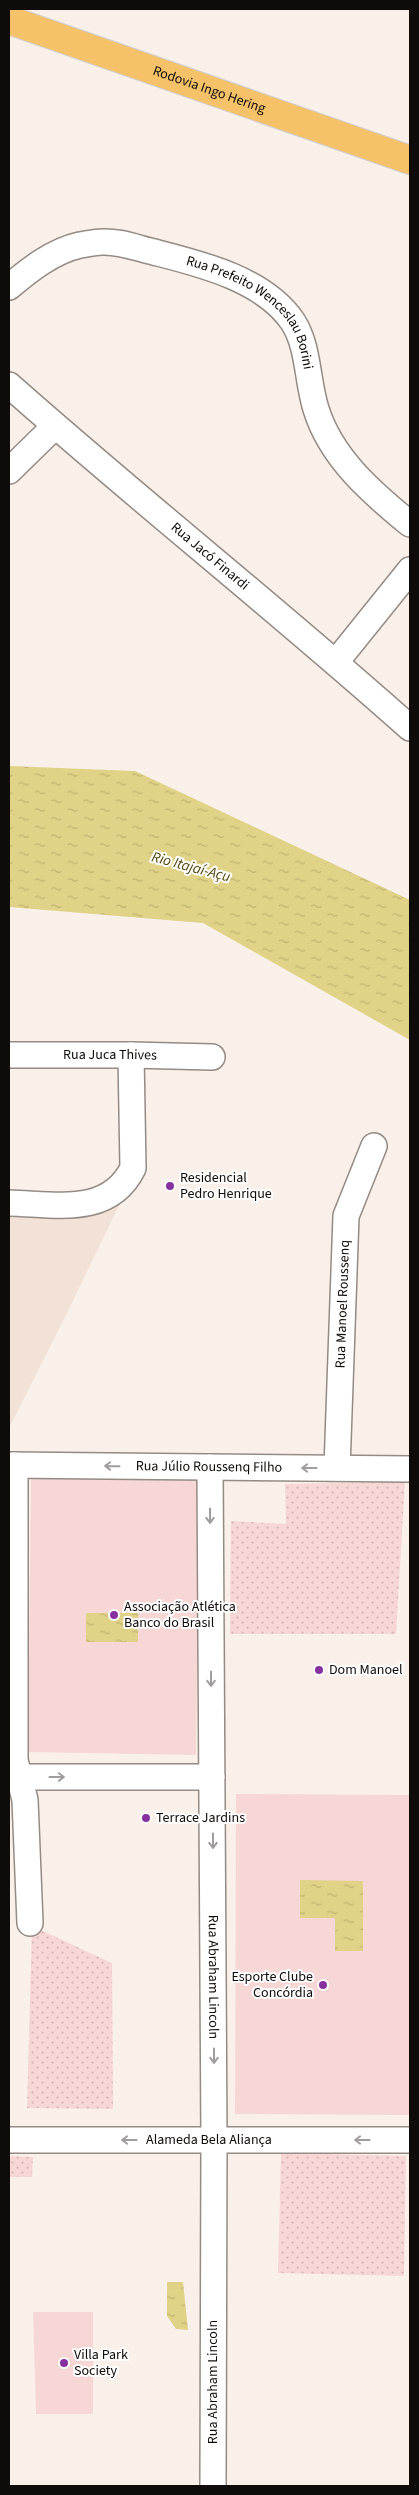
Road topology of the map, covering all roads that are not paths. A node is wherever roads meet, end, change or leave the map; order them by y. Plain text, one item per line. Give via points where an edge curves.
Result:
1 (9, 20) edge
2 (410, 160) edge
3 (9, 287) edge
4 (9, 385) edge
5 (55, 426) junction
6 (9, 471) edge
7 (410, 524) edge
8 (410, 570) edge
9 (336, 662) junction
10 (410, 728) edge
11 (131, 1054) junction
12 (9, 1055) edge
13 (212, 1057) dead end
14 (374, 1146) dead end
15 (9, 1203) edge
16 (12, 1465) edge
17 (210, 1467) junction
18 (337, 1468) junction
19 (410, 1469) edge
20 (15, 1778) edge
21 (212, 1778) junction
22 (30, 1923) dead end
23 (9, 2140) edge
24 (410, 2140) edge
25 (214, 2141) junction
26 (213, 2486) edge

1 - 2 highway, Rodovia Ingo Hering
3 - 7 street, Rua Prefeito Wenceslau Borini via 56,254 103,242 188,260 255,289 282,309 294,323 302,342 316,410 338,451 369,490
4 - 5 street, Rua Jacó Finardi
5 - 6 street
5 - 9 street, Rua Jacó Finardi
8 - 9 street
9 - 10 street, Rua Jacó Finardi
11 - 12 street, Rua Juca Thives
11 - 13 street, Rua Juca Thives
11 - 15 street via 132,1168 126,1182 114,1194 91,1204
14 - 18 street, Rua Manoel Roussenq via 346,1216
17 -> 16 street, Rua Júlio Roussenq Filho
16 - 20 street
18 -> 17 street, Rua Júlio Roussenq Filho
17 -> 21 street, Rua Abraham Lincoln
18 - 19 street, Rua Júlio Roussenq Filho
20 -> 21 street
20 - 22 street via 26,1800
21 -> 25 street, Rua Abraham Lincoln
25 -> 23 street, Alameda Bela Aliança
24 -> 25 street, Alameda Bela Aliança
25 - 26 street, Rua Abraham Lincoln

